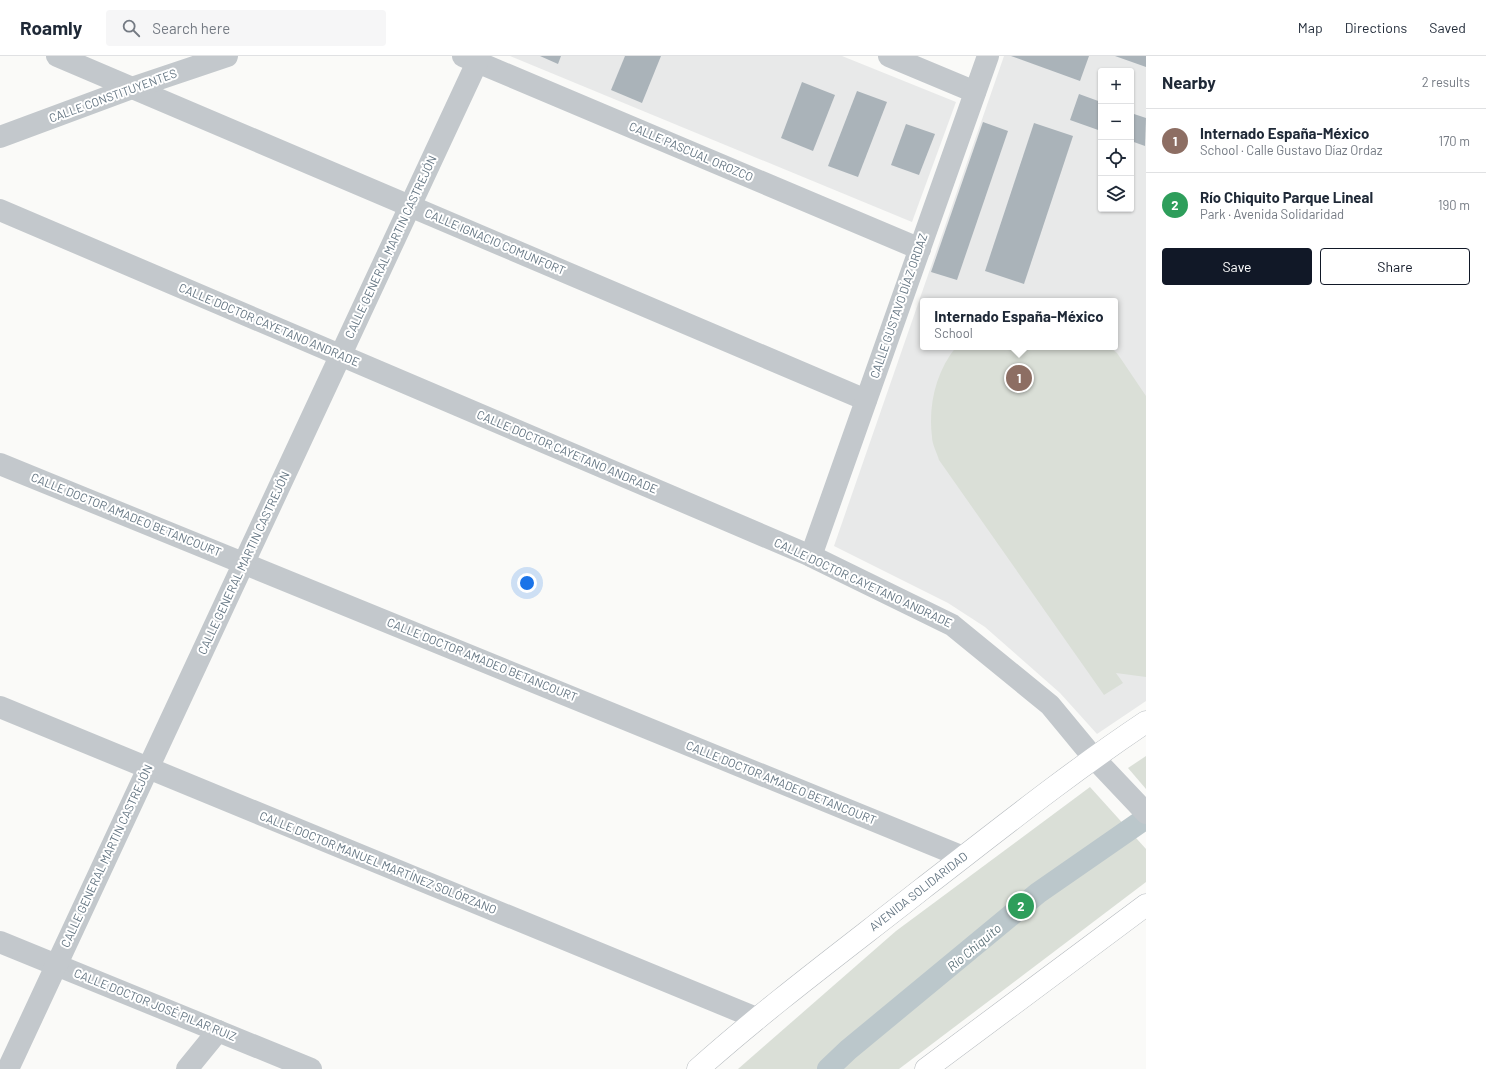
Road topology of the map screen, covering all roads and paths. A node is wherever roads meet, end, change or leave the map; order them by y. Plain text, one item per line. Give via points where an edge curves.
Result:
1 (57, 56) edge
2 (227, 56) edge
3 (889, 56) edge
4 (988, 56) edge
5 (474, 58) edge
6 (132, 88) junction
7 (975, 92) junction
8 (0, 137) edge
9 (410, 206) junction
10 (0, 210) edge
11 (920, 249) junction
12 (341, 355) junction
13 (866, 400) junction
14 (0, 464) edge
15 (811, 556) junction
16 (244, 563) junction
17 (0, 707) edge
18 (1146, 722) edge
19 (1093, 758) junction
20 (149, 768) junction
21 (1146, 813) edge
22 (963, 857) junction
23 (1146, 905) edge
24 (0, 942) edge
25 (56, 965) junction
26 (756, 1018) junction
27 (218, 1031) junction
28 (8, 1069) edge
29 (187, 1069) edge
30 (311, 1069) edge
31 (698, 1069) edge
32 (926, 1069) edge

1 - 6 street, CALLE IGNACIO COMUNFORT
2 - 6 street, CALLE CONSTITUYENTES
3 - 7 street
4 - 7 street, CALLE GUSTAVO DÍAZ ORDAZ
5 - 9 street, CALLE GENERAL MARTIN CASTREJÓN
5 - 11 street, CALLE PASCUAL OROZCO
6 - 8 street, CALLE CONSTITUYENTES
6 - 9 street, CALLE IGNACIO COMUNFORT
7 - 11 street, CALLE GUSTAVO DÍAZ ORDAZ
9 - 12 street, CALLE GENERAL MARTIN CASTREJÓN
9 - 13 street, CALLE IGNACIO COMUNFORT
10 - 12 street, CALLE DOCTOR CAYETANO ANDRADE
11 - 13 street, CALLE GUSTAVO DÍAZ ORDAZ
12 - 15 street, CALLE DOCTOR CAYETANO ANDRADE
12 - 16 street, CALLE GENERAL MARTIN CASTREJÓN
13 - 15 street, CALLE GUSTAVO DÍAZ ORDAZ
14 - 16 street, CALLE DOCTOR AMADEO BETANCOURT
15 - 19 street, CALLE DOCTOR CAYETANO ANDRADE via 952,625 1050,705
16 - 20 street, CALLE GENERAL MARTIN CASTREJÓN
16 - 22 street, CALLE DOCTOR AMADEO BETANCOURT
17 - 20 street, CALLE DOCTOR MANUEL MARTÍNEZ SOLÓRZANO
18 - 19 main road, AVENIDA SOLIDARIDAD
19 - 21 street, CALLE DOCTOR CAYETANO ANDRADE
19 - 22 main road, AVENIDA SOLIDARIDAD
20 - 25 street, CALLE GENERAL MARTIN CASTREJÓN
20 - 26 street, CALLE DOCTOR MANUEL MARTÍNEZ SOLÓRZANO
22 - 26 main road, AVENIDA SOLIDARIDAD
23 - 32 main road
24 - 25 street, CALLE DOCTOR JOSÉ PILAR RUIZ
25 - 27 street, CALLE DOCTOR JOSÉ PILAR RUIZ
25 - 28 street, CALLE GENERAL MARTIN CASTREJÓN
26 - 31 main road, AVENIDA SOLIDARIDAD
27 - 29 street
27 - 30 street, CALLE DOCTOR JOSÉ PILAR RUIZ

